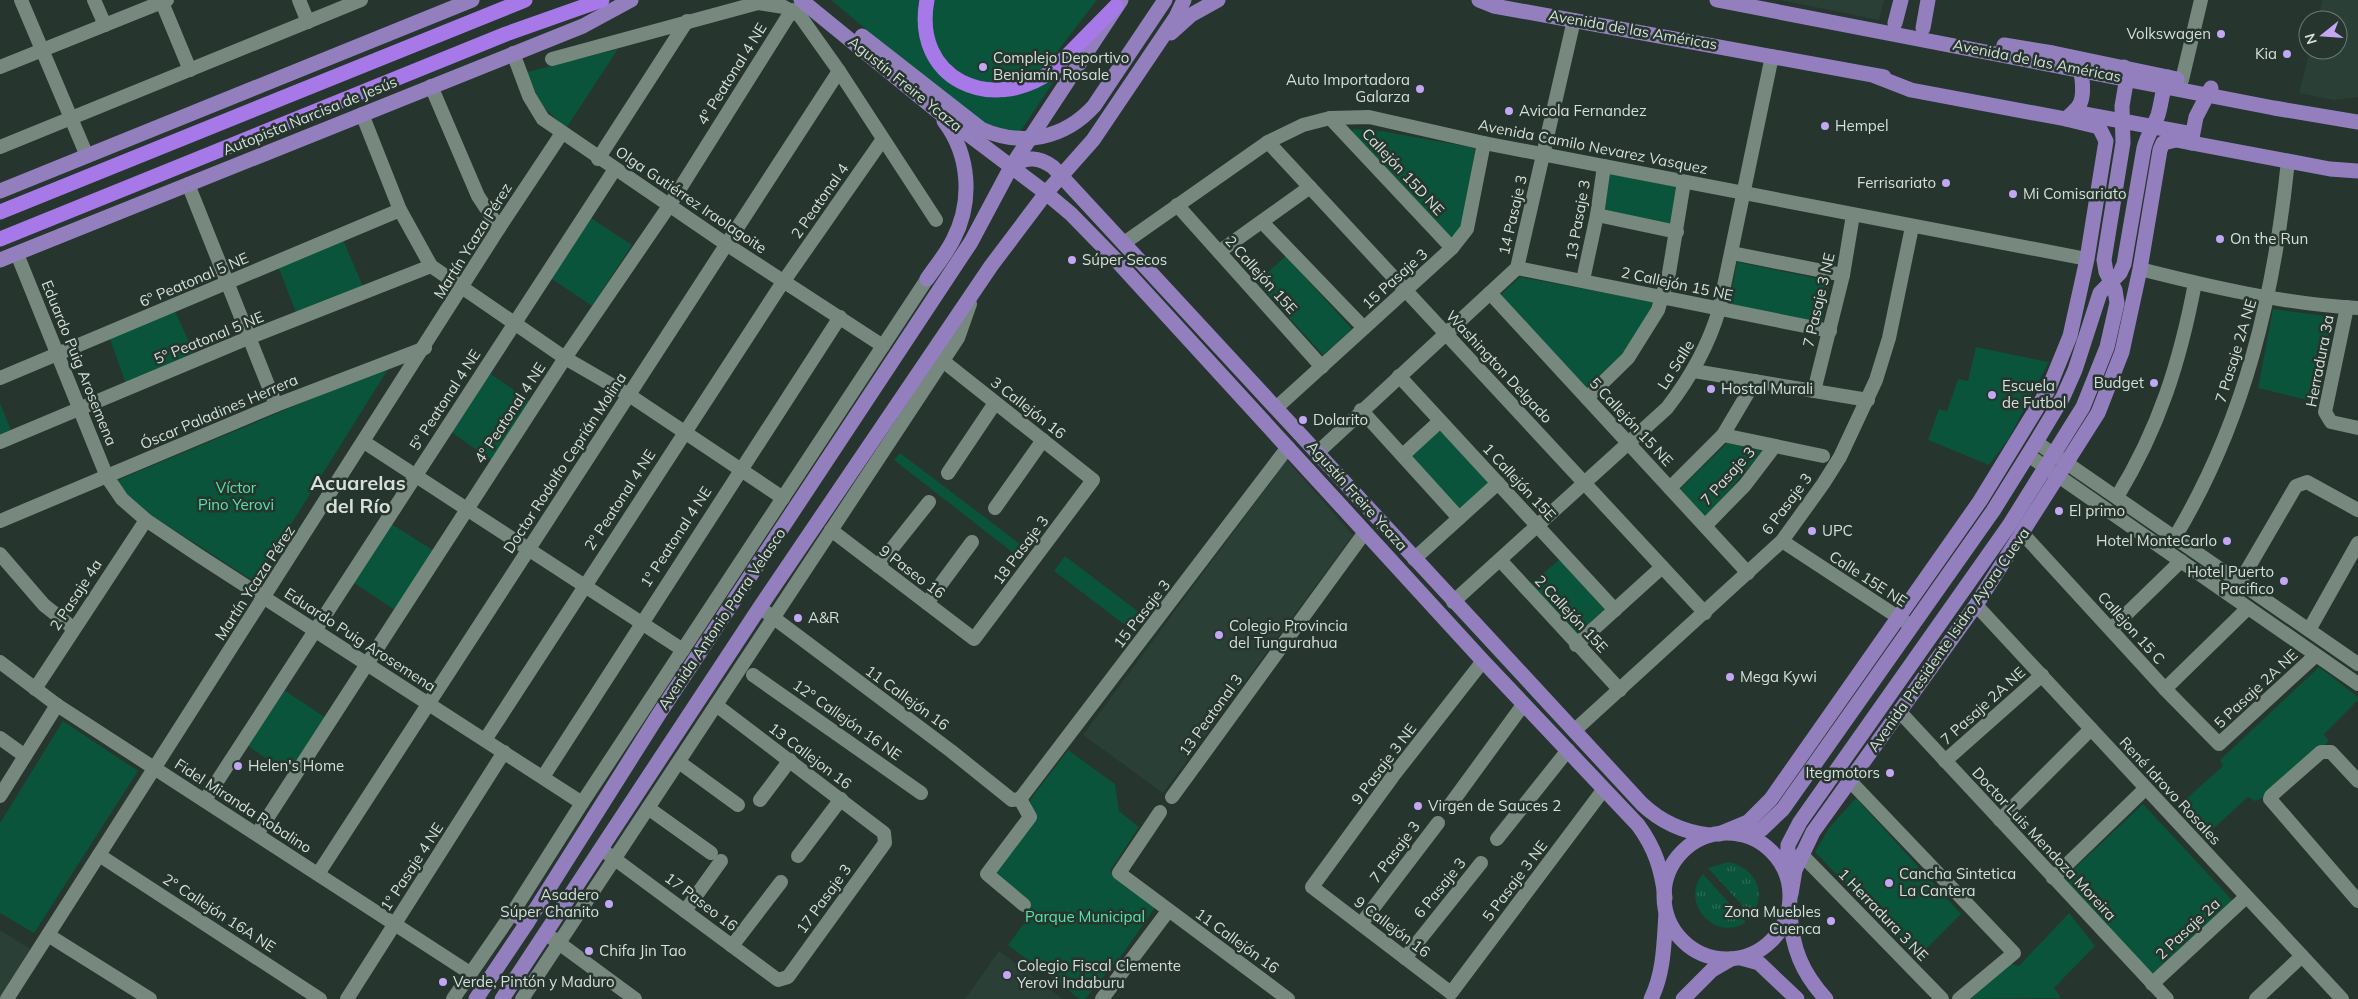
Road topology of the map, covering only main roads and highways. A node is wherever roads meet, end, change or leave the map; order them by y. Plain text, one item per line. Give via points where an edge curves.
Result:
1 (472, 0) edge
2 (525, 0) edge
3 (602, 0) edge
4 (631, 0) edge
5 (809, 0) edge
6 (927, 0) edge
7 (1165, 0) edge
8 (1184, 0) edge
9 (1218, 0) edge
10 (1478, 0) edge
11 (1717, 0) edge
12 (1901, 0) edge
13 (1928, 0) edge
14 (1119, 3) edge
15 (450, 4) edge
16 (796, 5) edge
17 (1896, 28) junction
18 (1923, 28) junction
19 (1149, 56) junction
20 (2076, 58) junction
21 (2124, 67) junction
22 (1875, 76) junction
23 (2175, 78) junction
24 (2212, 87) junction
25 (936, 110) junction
26 (2357, 118) edge
27 (2066, 119) junction
28 (2191, 143) junction
29 (2358, 166) edge
30 (1010, 167) junction
31 (2358, 171) edge
32 (1062, 175) junction
33 (0, 191) edge
34 (1046, 193) junction
35 (0, 212) edge
36 (0, 239) edge
37 (971, 242) junction
38 (0, 260) edge
39 (2111, 281) junction
40 (1714, 834) junction
41 (1739, 834) junction
42 (1787, 874) junction
43 (1790, 900) junction
44 (1665, 904) junction
45 (513, 912) road end
46 (527, 923) junction
47 (1736, 958) junction
48 (512, 997) edge
49 (476, 999) edge
50 (1651, 999) edge
51 (1683, 999) edge
52 (1796, 999) edge
53 (1826, 999) edge

1 - 15 main road
2 - 35 highway, Autopista Narcisa de Jesús
3 - 36 highway, Autopista Narcisa de Jesús via 506,34
4 - 38 main road, Autopista Narcisa de Jesús via 583,26
5 - 7 main road via 838,18 981,129 1004,138 1034,139 1066,129 1085,116
6 - 14 highway via 926,34 937,60 968,86 993,91 1016,89 1040,80
8 - 19 main road
9 - 19 main road via 1176,28
10 - 22 main road, Avenida de las Américas via 1494,6
11 - 17 main road via 1801,15 1848,16
12 - 17 main road
13 - 18 main road
14 - 30 main road, Avenida Antonio Parra Velasco
15 - 33 main road
16 - 25 main road, Agustín Freire Ycaza
17 - 18 main road
17 - 26 main road, Avenida de las Américas via 2274,108
18 - 20 main road
19 - 32 main road, Avenida Antonio Parra Velasco via 1094,140
20 - 21 main road
20 - 27 main road via 2081,70 2082,97 2079,107
21 - 23 main road
21 - 39 main road, Avenida Presidente Isidro Ayora Cueva via 2122,143 2104,260
22 - 27 main road, Avenida de las Américas via 1911,90
22 - 29 main road, Avenida de las Américas
23 - 24 main road
23 - 39 main road via 2163,89 2158,115 2144,148 2124,264
24 - 26 main road
24 - 28 main road via 2196,117
25 - 30 main road, Agustín Freire Ycaza
25 - 37 main road via 957,140 963,157 966,198 952,241 928,279
27 - 40 main road, Avenida de las Américas via 2094,125 2105,135 2106,141 2087,259 2070,336 2048,390 1980,501 1771,799 1748,822
28 - 31 main road via 2330,170
28 - 43 main road, Avenida Presidente Isidro Ayora Cueva via 2168,140 2160,150 2122,352 2098,413 1976,605 1801,854
30 - 32 main road, Agustín Freire Ycaza via 1022,160 1036,158
30 - 34 main road, Agustín Freire Ycaza
30 - 37 main road, Avenida Antonio Parra Velasco
32 - 34 main road, Avenida Antonio Parra Velasco
32 - 40 main road, Agustín Freire Ycaza via 1651,813 1674,826
34 - 44 main road, Agustín Freire Ycaza via 1116,260 1648,838 1660,865
34 - 48 main road, Avenida Antonio Parra Velasco via 991,266 760,607 545,933
37 - 46 main road, Avenida Antonio Parra Velasco via 653,711
39 - 41 main road via 2100,293 2086,341 2063,397 1993,511 1784,809 1762,829
39 - 42 main road, Avenida Presidente Isidro Ayora Cueva via 2117,304 2106,347 2083,407 2010,524 1800,822 1788,845
40 - 41 main road
40 - 44 main road via 1688,846 1675,860 1667,879
41 - 42 main road via 1754,838 1770,849
42 - 43 main road
43 - 47 main road via 1777,935 1761,950
43 - 53 main road via 1791,933 1798,958 1812,984
44 - 47 main road via 1674,930 1688,945 1709,956
44 - 50 main road via 1661,970
45 - 46 main road
46 - 49 main road, Avenida Antonio Parra Velasco
47 - 51 main road via 1712,970
47 - 52 main road via 1759,963

